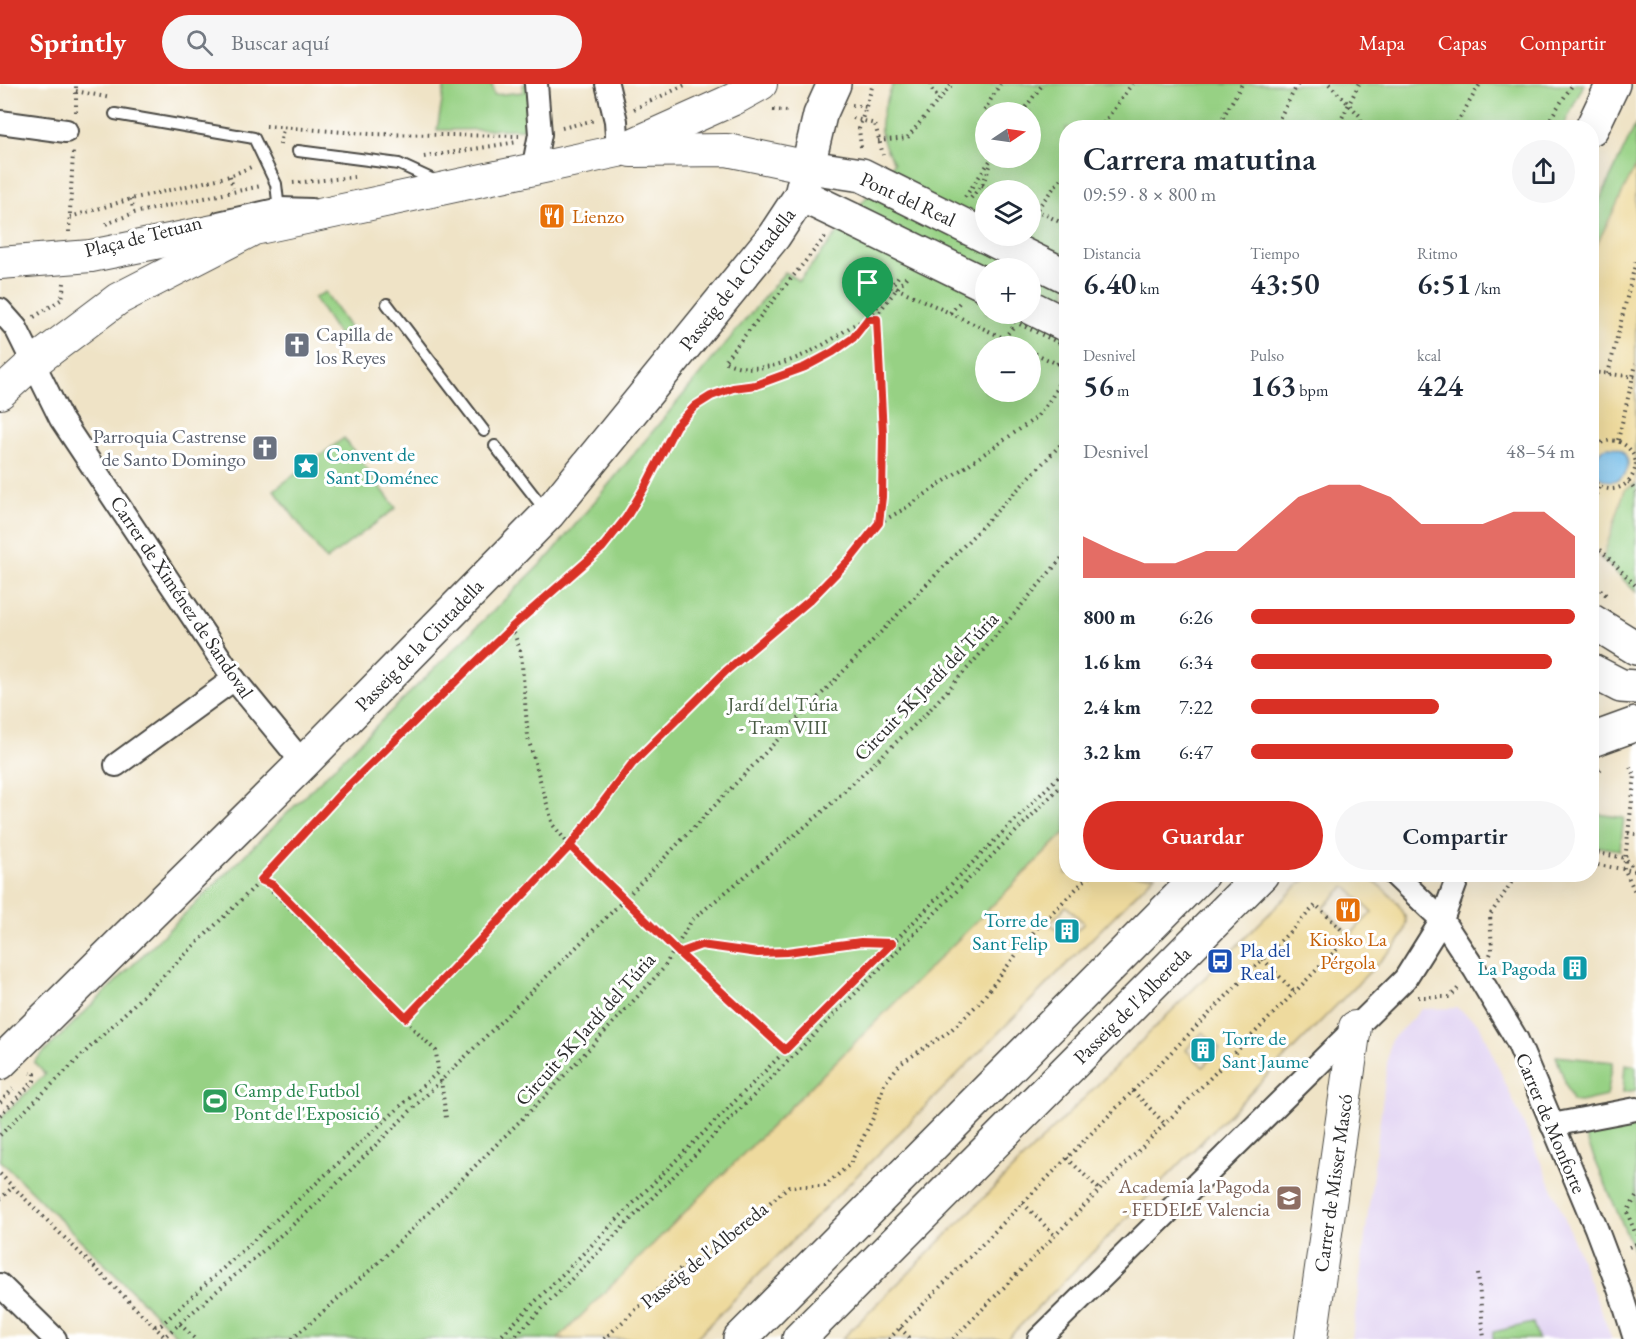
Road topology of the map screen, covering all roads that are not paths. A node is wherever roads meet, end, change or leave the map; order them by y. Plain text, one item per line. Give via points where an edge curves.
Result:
1 (536, 84) edge
2 (607, 84) edge
3 (760, 84) edge
4 (834, 84) edge
5 (1613, 84) edge
6 (115, 114) dead end
7 (1596, 120) edge
8 (0, 122) edge
9 (72, 129) road end
10 (298, 151) dead end
11 (618, 151) junction
12 (533, 170) junction
13 (805, 181) junction
14 (449, 187) junction
15 (270, 218) junction
16 (67, 255) junction
17 (0, 263) edge
18 (1059, 272) edge
19 (975, 281) edge
20 (387, 304) dead end
21 (0, 310) edge
22 (1041, 312) edge
23 (1059, 322) edge
24 (33, 363) junction
25 (0, 393) edge
26 (484, 431) dead end
27 (495, 446) dead end
28 (548, 514) junction
29 (1599, 625) edge
30 (1636, 648) edge
31 (1599, 674) edge
32 (234, 679) junction
33 (1636, 687) edge
34 (1636, 724) edge
35 (1599, 737) edge
36 (303, 763) junction
37 (116, 765) dead end
38 (1194, 882) edge
39 (1254, 882) edge
40 (1402, 882) edge
41 (1456, 882) edge
42 (1442, 920) junction
43 (1355, 1027) junction
44 (16, 1073) edge
45 (1636, 1109) edge
46 (1552, 1125) junction
47 (0, 1285) edge
48 (55, 1339) edge
49 (740, 1339) edge
50 (799, 1339) edge
51 (1039, 1339) edge
52 (1311, 1339) edge
53 (1635, 1339) edge

1 - 12 street via 540,134
2 - 11 street
3 - 11 main road, Plaça de Tetuan
4 - 13 main road via 820,115
5 - 7 main road
6 - 15 lane via 254,138 276,184
8 - 9 street
10 - 14 lane via 399,164
11 - 12 main road, Plaça de Tetuan
11 - 13 main road, Plaça de Tetuan via 728,150
12 - 14 main road, Plaça de Tetuan
13 - 18 main road, Pont del Real, bridge via 882,171
13 - 19 main road, bridge via 840,226
13 - 28 main road, Passeig de la Ciutadella via 774,236
14 - 15 main road, Plaça de Tetuan via 369,204
15 - 16 main road, Plaça de Tetuan via 91,256
15 - 16 lane, Plaça de Tetuan via 197,222
15 - 24 main road, Plaça de Tetuan via 118,299
16 - 17 main road
20 - 26 lane
21 - 24 street, Carrer de Ximénez de Sandoval via 16,328
22 - 23 main road
24 - 25 main road, Plaça de Tetuan
24 - 32 street, Carrer de Ximénez de Sandoval via 61,419
27 - 28 lane
28 - 36 main road, Passeig de la Ciutadella
29 - 30 main road
31 - 33 main road via 1622,686
32 - 36 street, Carrer de Ximénez de Sandoval
32 - 37 street
34 - 35 main road
36 - 44 main road, Passeig de la Ciutadella
38 - 49 main road
39 - 50 main road, Passeig de l'Albereda
40 - 42 street, Carrer de Monforte
41 - 42 street
42 - 43 street via 1412,970
42 - 46 street, Carrer de Monforte via 1517,1040
43 - 51 street
43 - 52 main road, Carrer de Misser Mascó
45 - 46 street
46 - 53 street, Carrer de Monforte via 1623,1297
47 - 48 street

